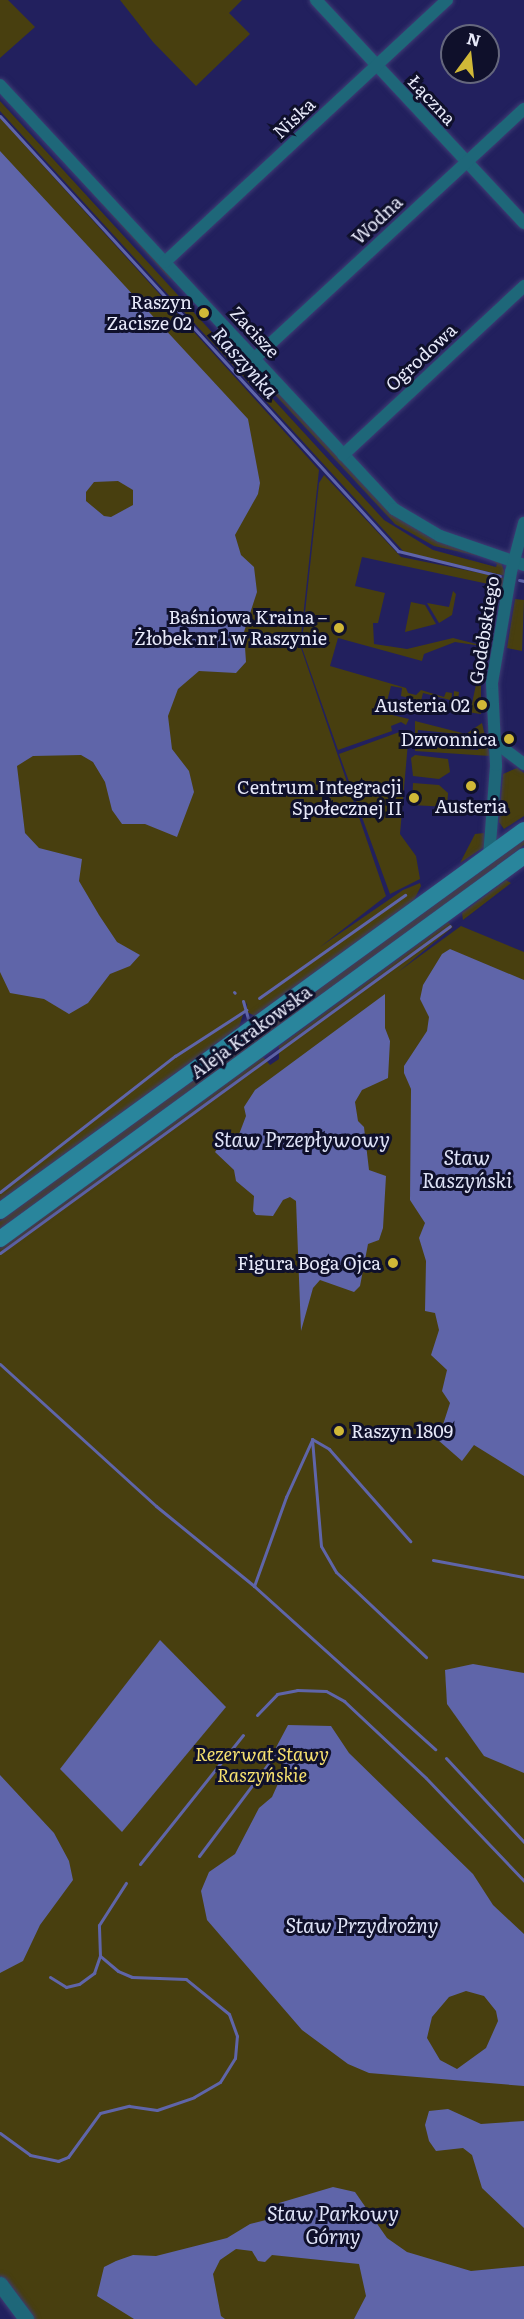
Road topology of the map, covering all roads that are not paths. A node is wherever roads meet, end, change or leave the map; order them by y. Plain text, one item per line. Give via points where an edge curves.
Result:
1 (316, 0) edge
2 (447, 0) edge
3 (376, 66) junction
4 (0, 85) edge
5 (524, 109) edge
6 (466, 162) junction
7 (524, 223) edge
8 (165, 262) junction
9 (524, 286) edge
10 (255, 358) junction
11 (343, 455) junction
12 (524, 523) edge
13 (519, 563) edge
14 (496, 743) junction
15 (524, 764) edge
16 (496, 772) junction
17 (524, 830) edge
18 (524, 856) edge
19 (489, 857) junction
20 (0, 1211) edge
21 (0, 1239) edge
22 (0, 2284) edge
23 (26, 2319) edge

1 - 3 street, Łączna
2 - 3 street, Niska
3 - 6 street, Łączna
3 - 8 street, Niska
4 - 8 street, Zacisze
5 - 6 street, Wodna
6 - 7 street, Łączna
6 - 10 street, Wodna
8 - 10 street, Zacisze
9 - 11 street, Ogrodowa
10 - 11 street, Zacisze
11 - 13 street, Zacisze via 388,503 412,522 440,536
12 - 13 street, Godebskiego
13 - 14 street, Godebskiego via 492,683
14 - 15 street
14 - 16 street, Godebskiego
15 - 16 street via 510,764
16 - 19 street, Godebskiego
17 - 19 main road, Aleja Krakowska
18 - 21 main road, Aleja Krakowska
19 - 20 main road, Aleja Krakowska
22 - 23 street

